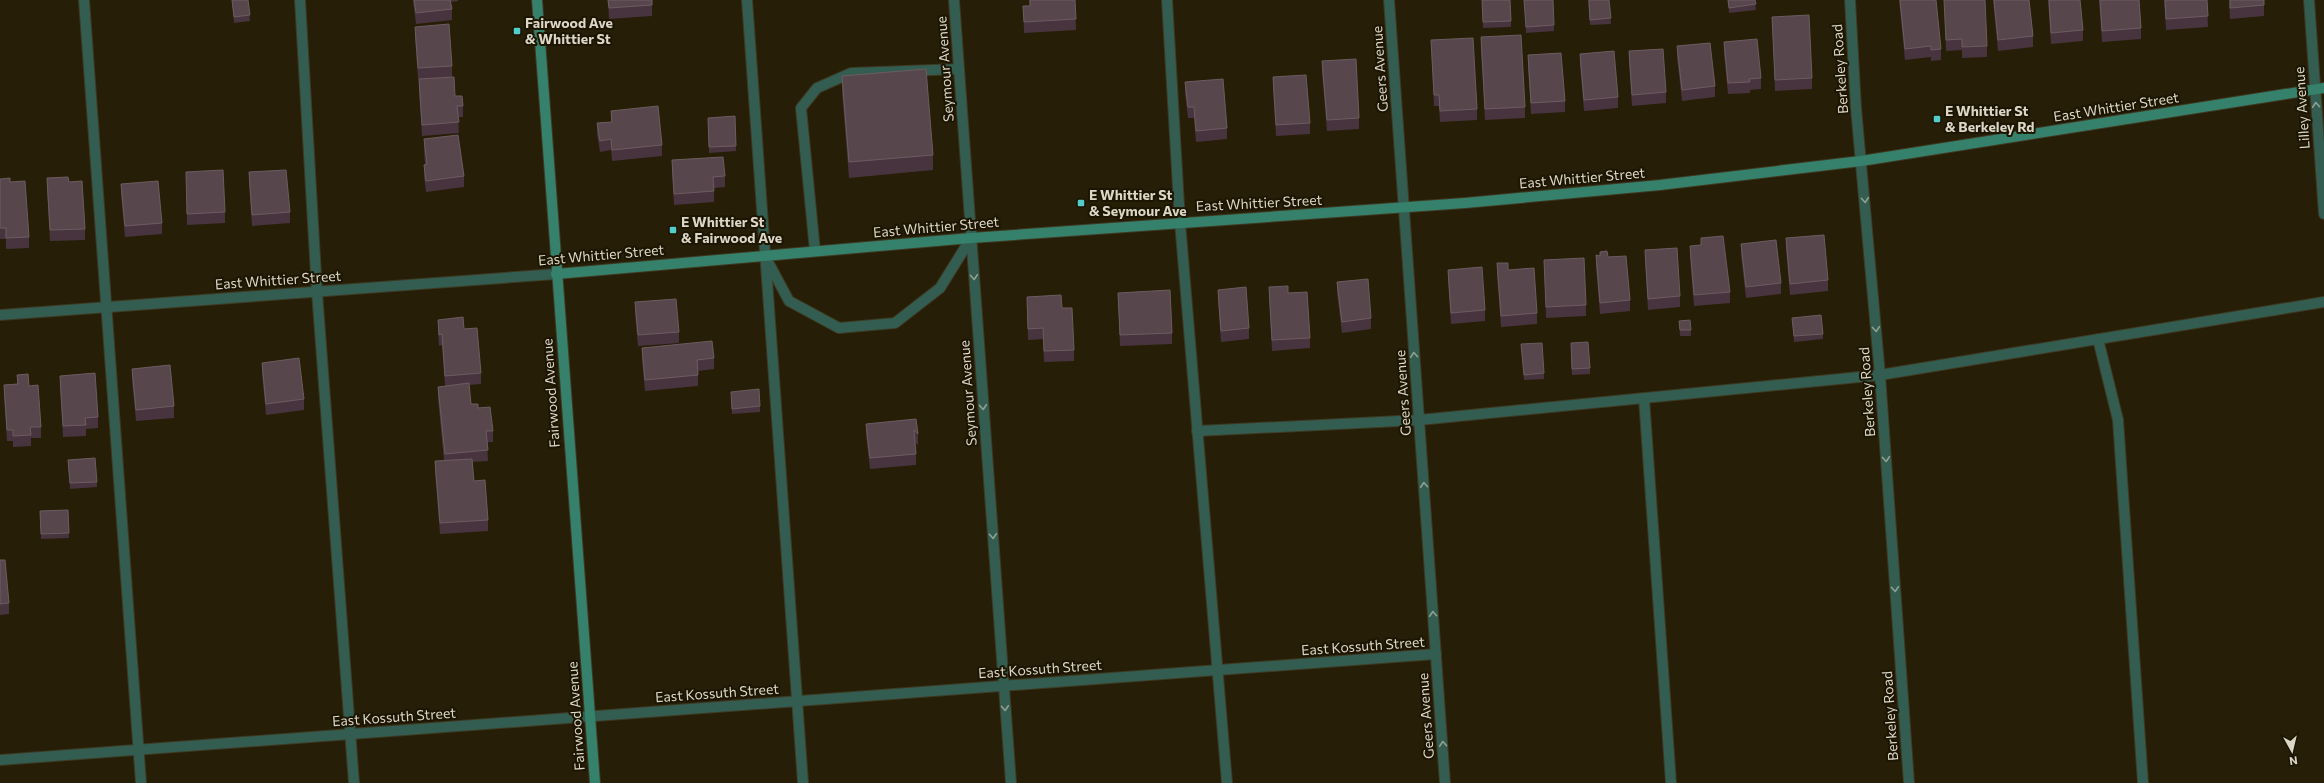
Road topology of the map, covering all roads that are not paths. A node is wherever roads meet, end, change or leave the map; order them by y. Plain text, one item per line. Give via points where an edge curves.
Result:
1 (84, 0) edge
2 (300, 0) edge
3 (537, 0) edge
4 (747, 0) edge
5 (954, 0) edge
6 (1167, 0) edge
7 (1389, 0) edge
8 (1850, 0) edge
9 (2309, 0) edge
10 (959, 69) junction
11 (2320, 89) edge
12 (1861, 161) junction
13 (1404, 208) junction
14 (2324, 214) edge
15 (1180, 222) junction
16 (971, 238) junction
17 (815, 251) junction
18 (764, 255) junction
19 (556, 274) junction
20 (317, 292) junction
21 (2324, 302) edge
22 (106, 307) junction
23 (0, 315) edge
24 (2098, 339) junction
25 (1880, 375) junction
26 (1644, 398) junction
27 (1419, 420) junction
28 (1197, 431) junction
29 (1436, 654) junction
30 (1219, 670) junction
31 (1004, 686) junction
32 (797, 701) junction
33 (590, 716) junction
34 (350, 734) junction
35 (138, 749) junction
36 (0, 760) edge
37 (141, 783) edge
38 (354, 783) edge
39 (595, 783) edge
40 (803, 783) edge
41 (1011, 783) edge
42 (1227, 783) edge
43 (1445, 783) edge
44 (1672, 783) edge
45 (1909, 783) edge
46 (2143, 783) edge

1 - 22 street
2 - 20 street
3 - 19 street, Fairwood Avenue
4 - 18 street
5 - 10 street, Seymour Avenue
6 - 15 street
7 - 13 street, Geers Avenue
8 - 12 street, Berkeley Road
9 - 11 street, Lilley Avenue
10 - 16 street, Seymour Avenue
10 - 17 street via 851,73 817,88 801,108
11 - 12 street, East Whittier Street
14 -> 11 street, Lilley Avenue
12 - 13 street, East Whittier Street via 1660,185
12 -> 25 street, Berkeley Road
13 - 15 street, East Whittier Street
27 -> 13 street, Geers Avenue
15 - 16 street, East Whittier Street
15 - 28 street
16 - 17 street, East Whittier Street
16 - 18 street via 940,288 895,323 839,328 789,301
16 -> 31 street, Seymour Avenue
17 - 18 street, East Whittier Street
18 - 19 street, East Whittier Street
18 - 32 street
19 - 20 street, East Whittier Street
19 - 33 street, Fairwood Avenue
20 - 22 street, East Whittier Street
20 - 34 street
21 - 24 street
22 - 23 street, East Whittier Street
22 - 35 street
24 - 25 street
24 - 46 street via 2118,420
25 - 26 street
25 -> 45 street, Berkeley Road
26 - 27 street
26 - 44 street
27 - 28 street
29 -> 27 street, Geers Avenue
28 - 30 street
29 - 30 street, East Kossuth Street
43 -> 29 street, Geers Avenue
30 - 31 street, East Kossuth Street
30 - 42 street
31 - 32 street, East Kossuth Street
31 -> 41 street, Seymour Avenue
32 - 33 street, East Kossuth Street
32 - 40 street
33 - 34 street, East Kossuth Street
33 - 39 street, Fairwood Avenue
34 - 35 street, East Kossuth Street
34 - 38 street
35 - 36 street, East Kossuth Street
35 - 37 street

